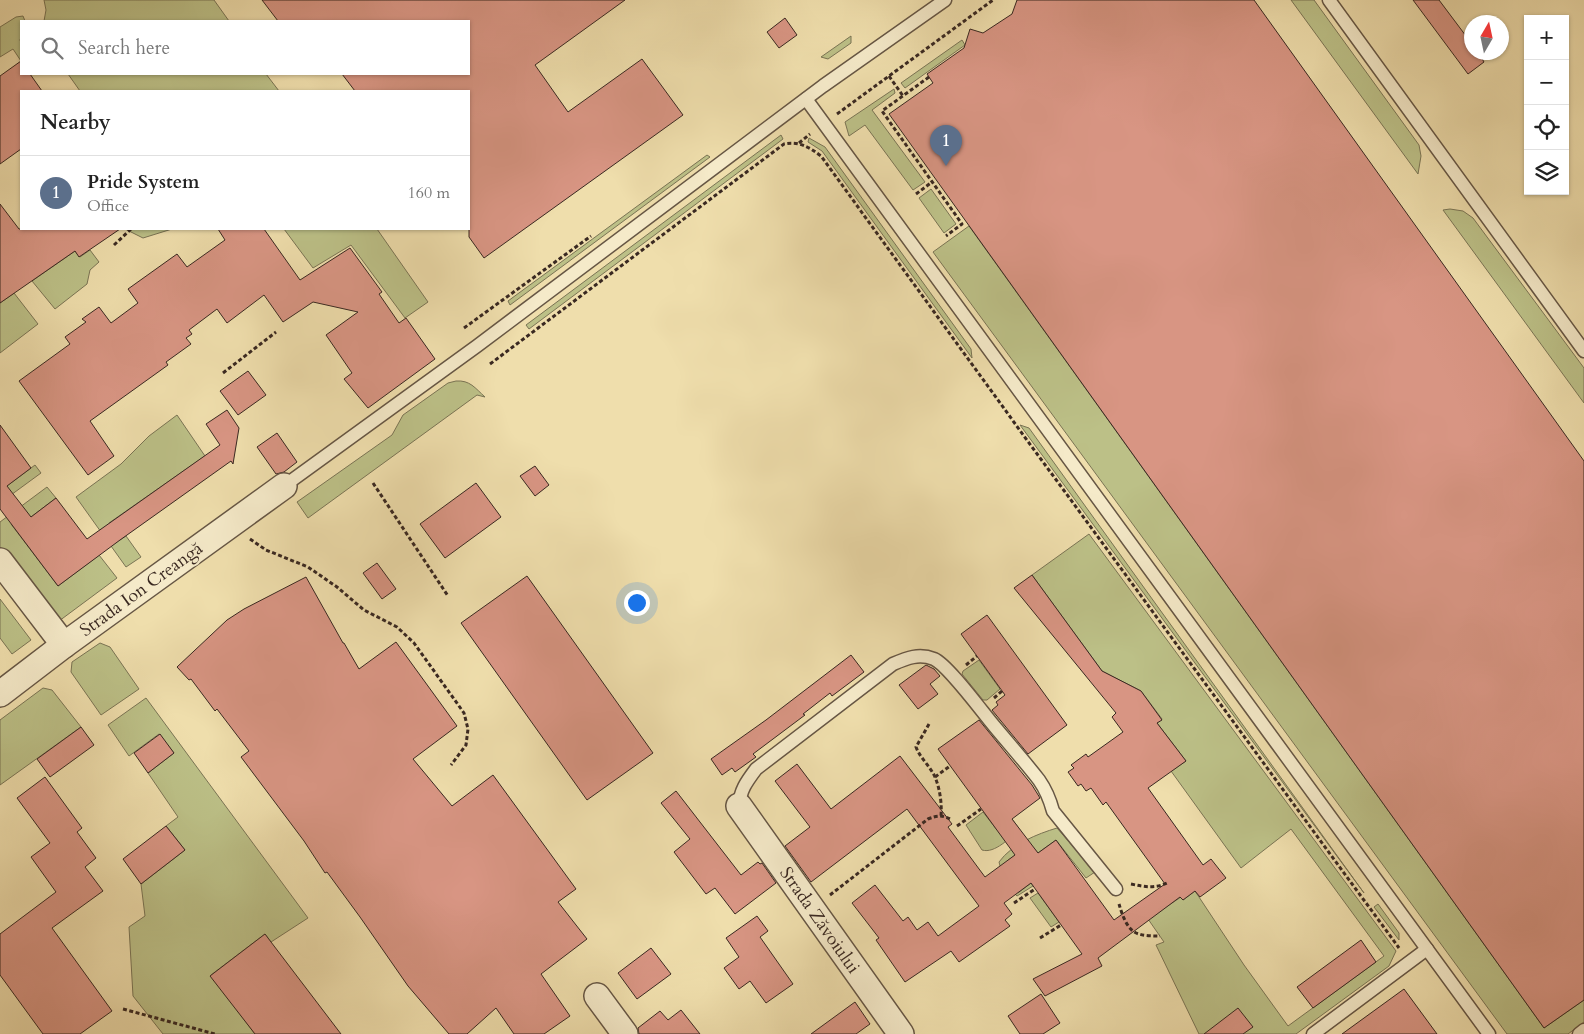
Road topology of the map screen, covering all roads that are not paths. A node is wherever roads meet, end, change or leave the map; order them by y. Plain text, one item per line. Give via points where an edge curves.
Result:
1 (945, 0) edge
2 (1329, 0) edge
3 (806, 99) junction
4 (1584, 351) edge
5 (284, 486) joint
6 (0, 561) edge
7 (64, 645) junction
8 (0, 694) edge
9 (739, 806) joint
10 (1112, 884) road end
11 (1428, 949) junction
12 (596, 996) dead end
13 (1584, 1030) edge
14 (625, 1034) edge
15 (901, 1034) edge
16 (1313, 1034) edge
17 (1489, 1034) edge
18 (1579, 1034) edge

1 - 3 lane
2 - 4 lane
3 - 5 lane
3 - 11 lane
5 - 7 street, Strada Ion Creangă
6 - 7 street
7 - 8 street, Strada Ion Creangă
9 - 10 lane via 745,783 756,769 893,664 909,657 924,656 944,666 980,709 1039,781 1049,796 1053,812
9 - 15 street, Strada Zăvoiului
11 - 16 lane
11 - 17 lane
12 - 14 street
13 - 18 lane

